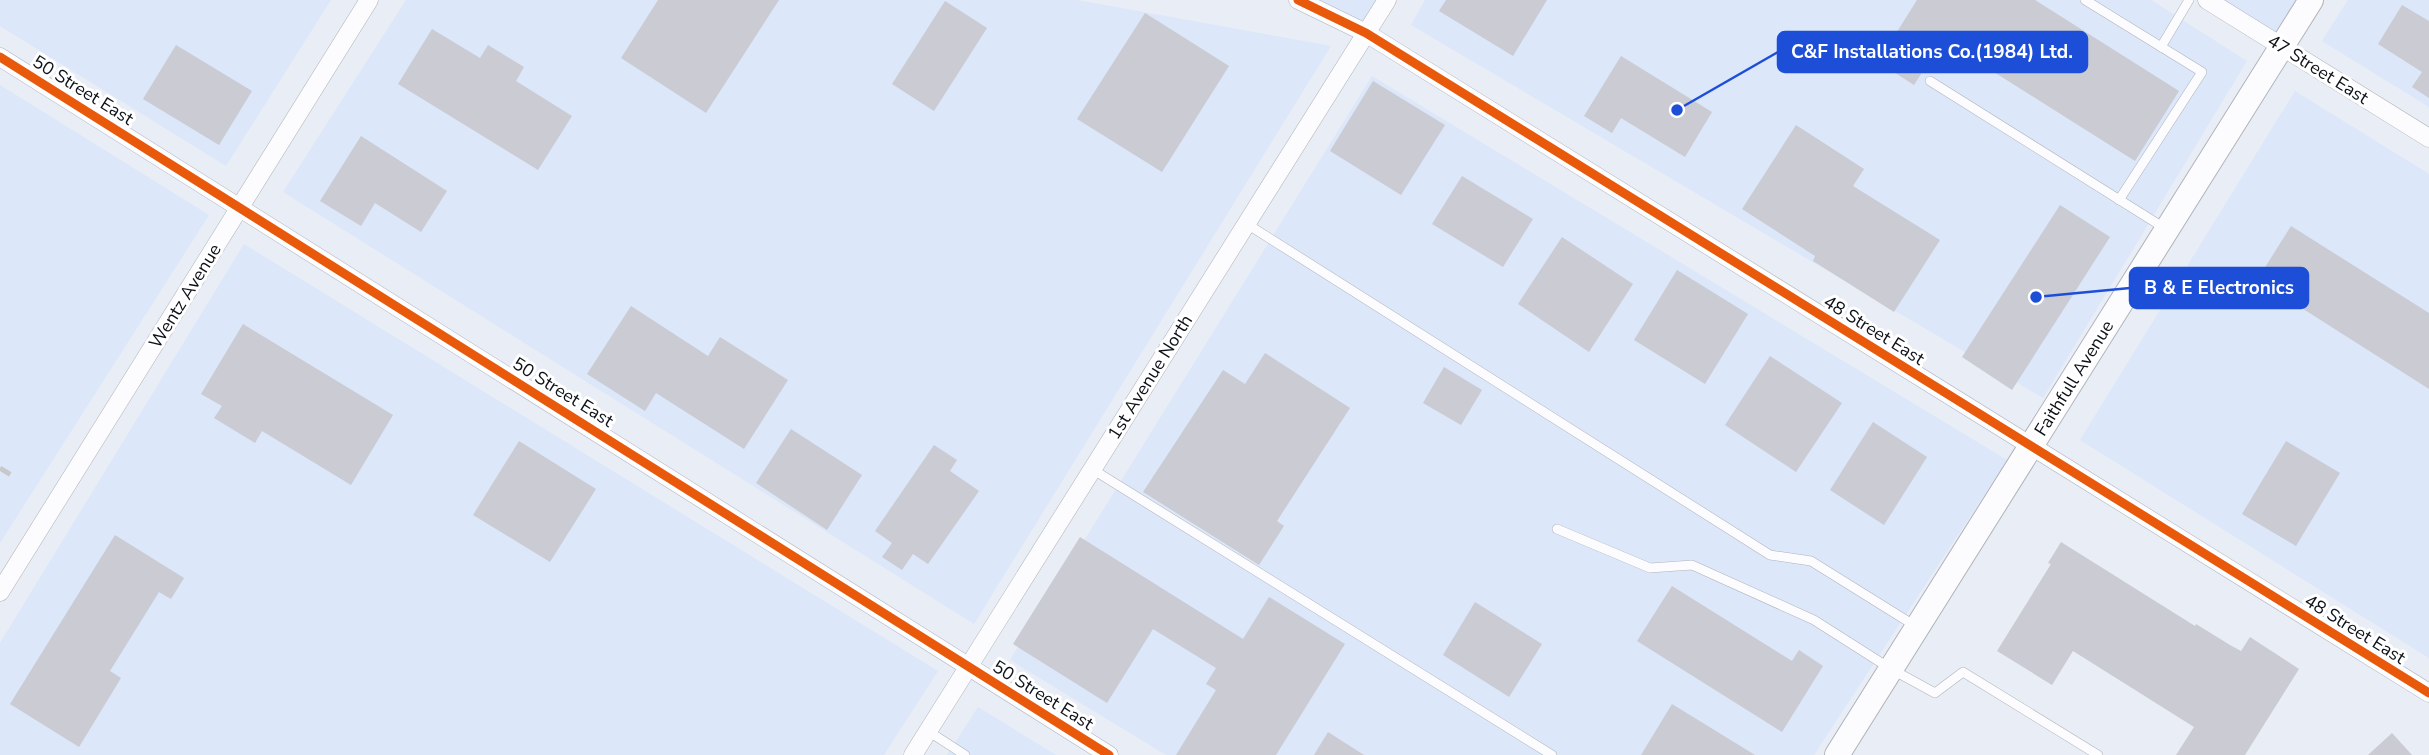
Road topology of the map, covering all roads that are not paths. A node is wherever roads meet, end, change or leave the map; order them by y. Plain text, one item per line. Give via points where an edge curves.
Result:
1 (369, 0) edge
2 (1298, 0) edge
3 (1387, 0) edge
4 (2085, 0) edge
5 (2189, 0) edge
6 (2207, 0) edge
7 (2311, 0) edge
8 (1366, 33) junction
9 (2161, 47) junction
10 (2282, 47) junction
11 (0, 57) edge
12 (1930, 82) dead end
13 (2429, 138) edge
14 (2119, 200) junction
15 (241, 207) junction
16 (1247, 224) junction
17 (2167, 230) junction
18 (2031, 446) junction
19 (1092, 469) junction
20 (1557, 528) dead end
21 (0, 592) edge
22 (1917, 628) junction
23 (968, 667) junction
24 (1891, 669) junction
25 (2429, 694) edge
26 (928, 731) junction
27 (913, 755) edge
28 (965, 755) edge
29 (1109, 755) edge
30 (1552, 755) edge
31 (1837, 755) edge
32 (2098, 755) edge

1 - 15 street, Wentz Avenue
2 - 8 street, 48 Street East
3 - 8 street, 1st Avenue North
4 - 9 lane
5 - 9 lane
6 - 10 street, 47 Street East
7 - 10 street, Faithfull Avenue
8 - 16 street, 1st Avenue North
8 - 18 street, 48 Street East
9 - 14 lane via 2202,72
10 - 13 street, 47 Street East
10 - 17 street, Faithfull Avenue
11 - 15 street, 50 Street East
12 - 14 lane
14 - 17 lane
15 - 21 street, Wentz Avenue
15 - 23 street, 50 Street East
16 - 19 street, 1st Avenue North
16 - 22 lane via 1770,555 1811,561
17 - 18 street, Faithfull Avenue
18 - 22 street, Faithfull Avenue
18 - 25 street, 48 Street East
19 - 23 street, 1st Avenue North
19 - 30 lane
20 - 24 lane via 1650,568 1692,565 1814,621
22 - 24 street, Faithfull Avenue
23 - 26 street, 1st Avenue North
23 - 29 street, 50 Street East
24 - 31 street, Faithfull Avenue
24 - 32 lane via 1935,693 1963,672
26 - 27 street, 1st Avenue North
26 - 28 lane

